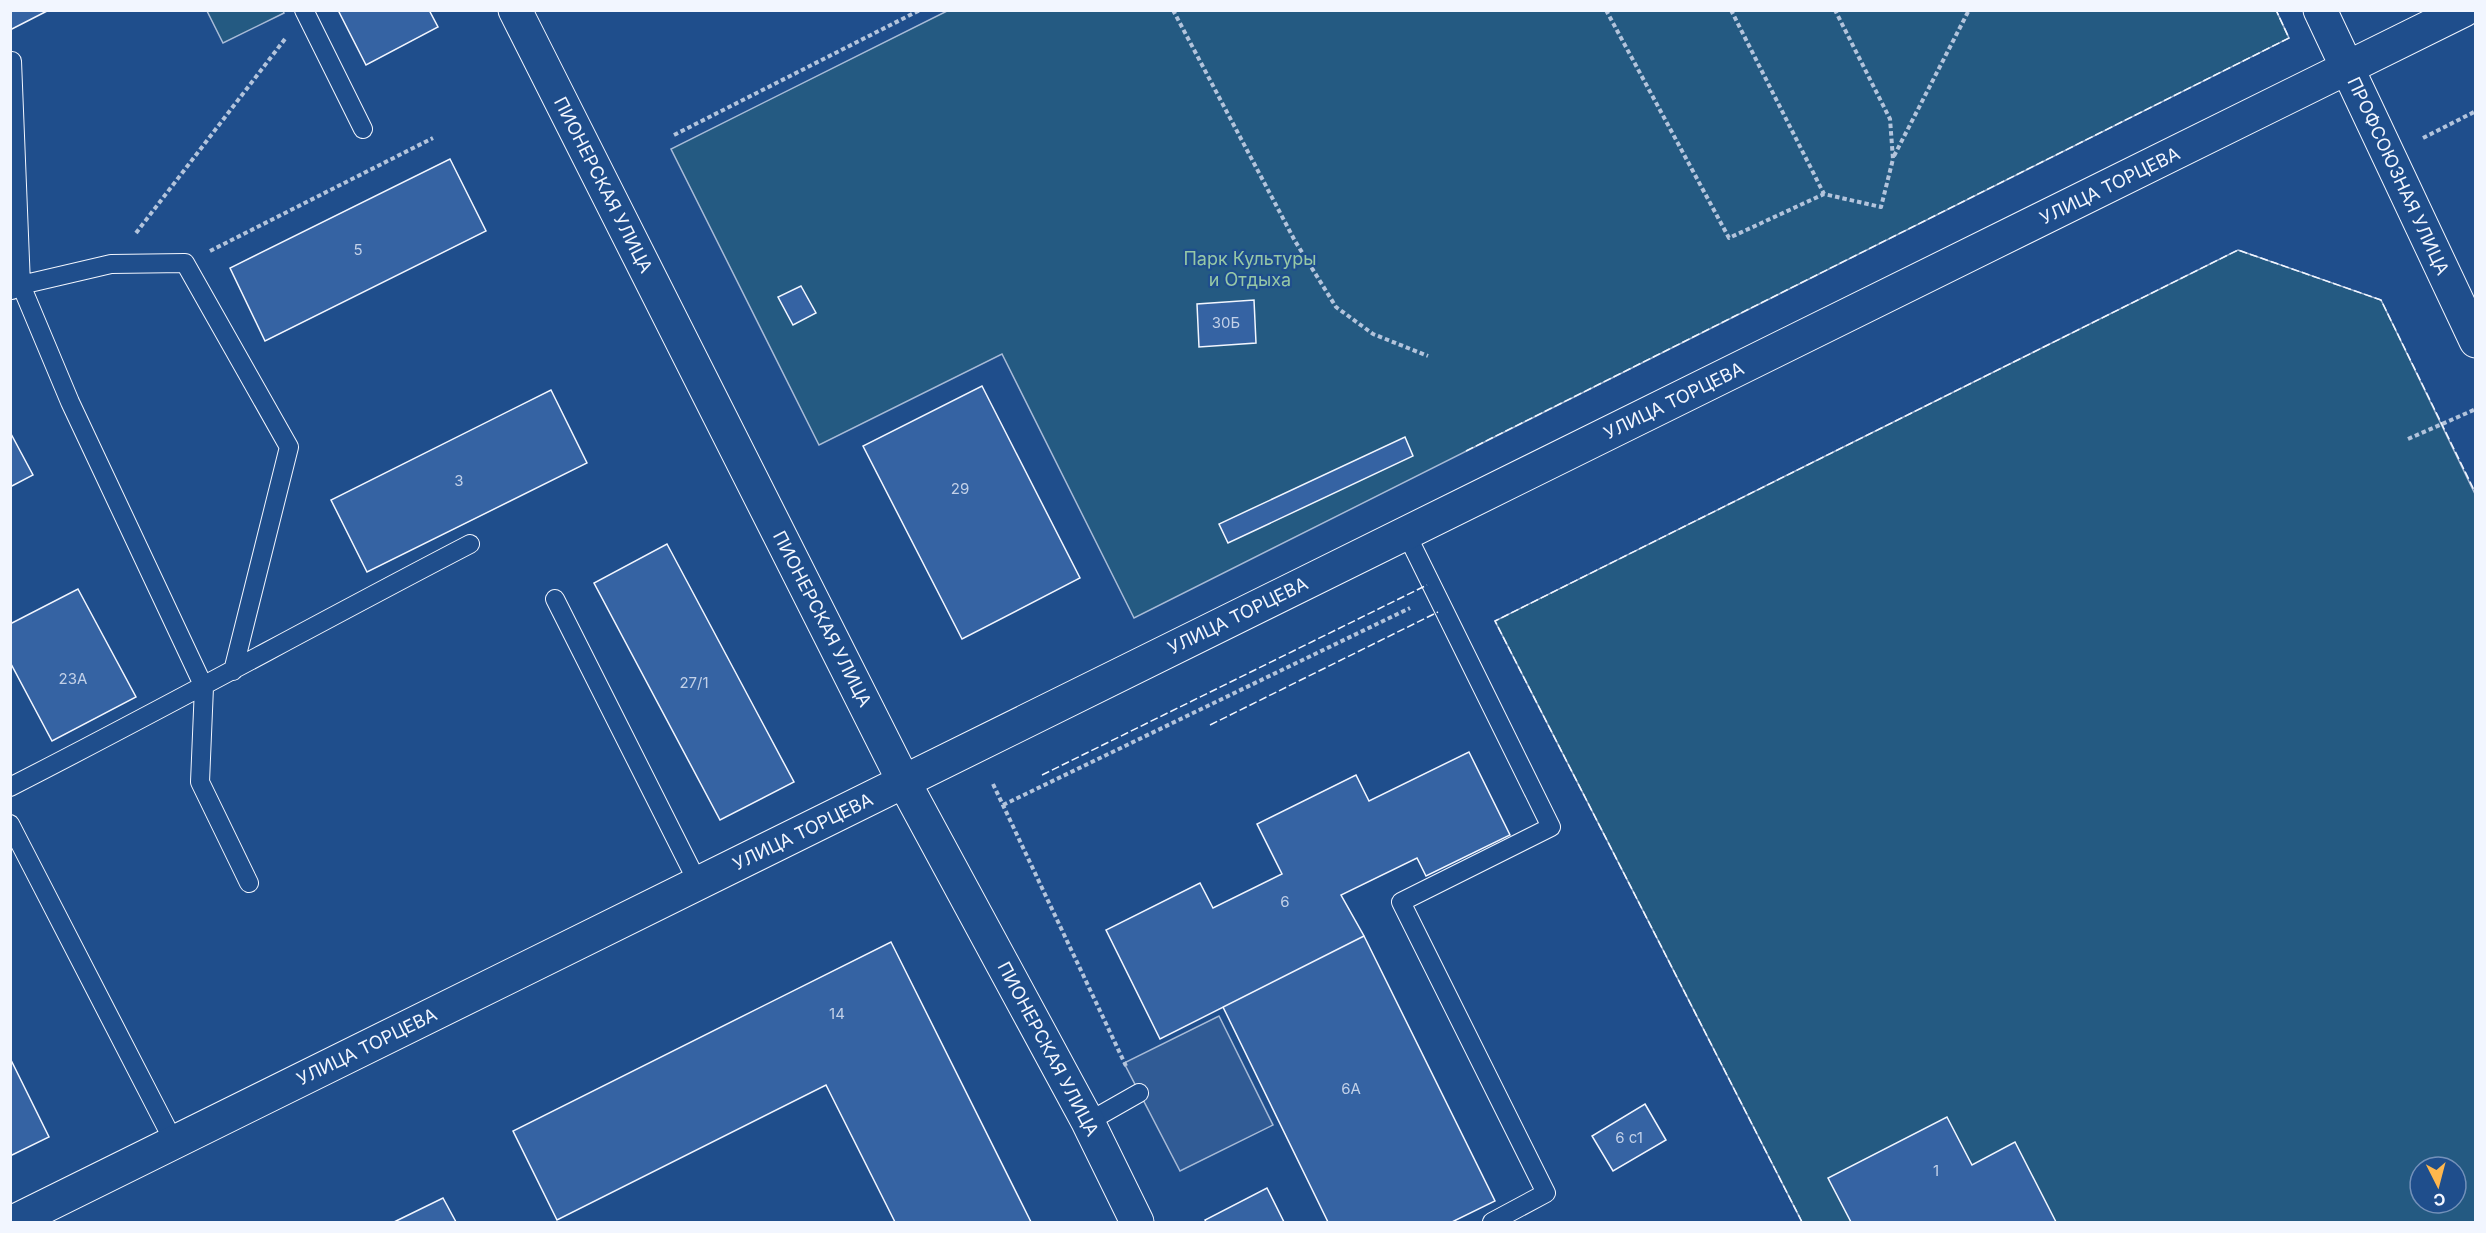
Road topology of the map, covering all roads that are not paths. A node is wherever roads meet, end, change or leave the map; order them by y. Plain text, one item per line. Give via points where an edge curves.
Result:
1 (515, 10) edge
2 (2320, 10) edge
3 (2464, 10) edge
4 (305, 12) edge
5 (12, 61) edge
6 (2348, 68) junction
7 (363, 129) dead end
8 (16, 288) edge
9 (2475, 341) edge
10 (1406, 533) junction
11 (470, 544) dead end
12 (555, 599) dead end
13 (233, 670) junction
14 (204, 687) junction
15 (904, 782) junction
16 (10, 787) edge
17 (10, 824) edge
18 (249, 883) dead end
19 (698, 883) junction
20 (1139, 1094) road end
21 (1088, 1122) junction
22 (174, 1142) junction
23 (13, 1222) edge
24 (1135, 1222) edge
25 (1492, 1222) edge

1 - 15 street, ПИОНЕРСКАЯ УЛИЦА
2 - 6 street, ПРОФСОЮЗНАЯ УЛИЦА
3 - 6 street, УЛИЦА ТОРЦЕВА
4 - 7 lane
5 - 8 lane
6 - 9 street, ПРОФСОЮЗНАЯ УЛИЦА
6 - 10 street, УЛИЦА ТОРЦЕВА
8 - 13 lane via 111,264 185,263 289,447
8 - 14 lane
10 - 15 street, УЛИЦА ТОРЦЕВА
10 - 25 lane via 1551,827 1401,902 1546,1193
11 - 13 lane
12 - 19 lane
13 - 14 lane
14 - 16 lane
14 - 18 lane via 200,782
15 - 19 street, УЛИЦА ТОРЦЕВА
15 - 21 street, ПИОНЕРСКАЯ УЛИЦА
17 - 22 lane
19 - 22 street, УЛИЦА ТОРЦЕВА
20 - 21 lane
21 - 24 street, ПИОНЕРСКАЯ УЛИЦА
22 - 23 street, УЛИЦА ТОРЦЕВА

